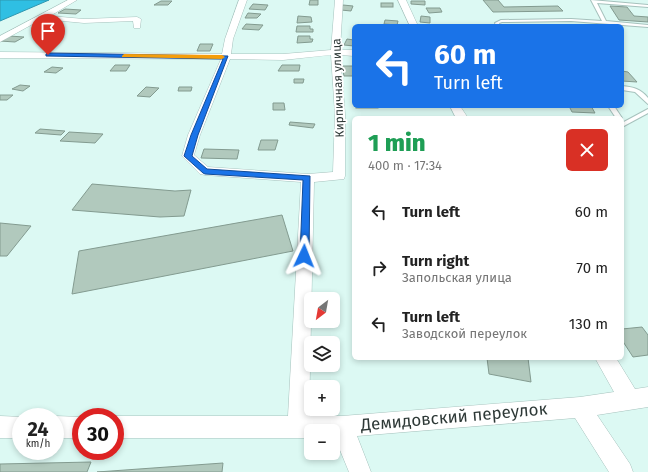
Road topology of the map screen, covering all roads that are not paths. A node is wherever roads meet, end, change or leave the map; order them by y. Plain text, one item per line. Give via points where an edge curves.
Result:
1 (73, 0) edge
2 (243, 0) edge
3 (339, 0) edge
4 (402, 0) edge
5 (593, 1) edge
6 (648, 6) edge
7 (40, 17) junction
8 (571, 20) junction
9 (605, 22) junction
10 (413, 24) edge
11 (497, 24) edge
12 (576, 24) edge
13 (137, 26) dead end
14 (648, 26) edge
15 (0, 39) edge
16 (335, 52) junction
17 (352, 53) edge
18 (0, 55) edge
19 (226, 57) junction
20 (624, 88) edge
21 (648, 102) edge
22 (648, 111) edge
23 (624, 123) edge
24 (308, 178) junction
25 (607, 360) edge
26 (639, 398) edge
27 (580, 407) junction
28 (0, 427) edge
29 (12, 427) edge
30 (124, 427) edge
31 (298, 427) junction
32 (342, 427) junction
33 (360, 472) edge
34 (622, 472) edge

1 - 7 street
2 - 19 street
3 - 16 street, Кирпичная улица
4 - 10 street
5 - 6 lane
5 - 9 lane
7 - 13 street via 84,21 137,19
7 - 15 street
8 - 9 lane
8 - 11 lane via 501,21
8 - 12 lane
9 - 14 lane
16 - 17 street
16 - 19 street via 282,57
16 - 24 street, Кирпичная улица via 340,114 339,176
18 - 19 street
19 - 24 street via 188,156 205,171
20 - 21 lane via 641,91
22 - 23 lane
24 - 31 street
25 - 26 street
26 - 27 street, Демидовский переулок
27 - 32 street, Демидовский переулок
27 - 34 street
28 - 29 street
30 - 31 street, Демидовский переулок
31 - 32 street, Демидовский переулок
32 - 33 street

